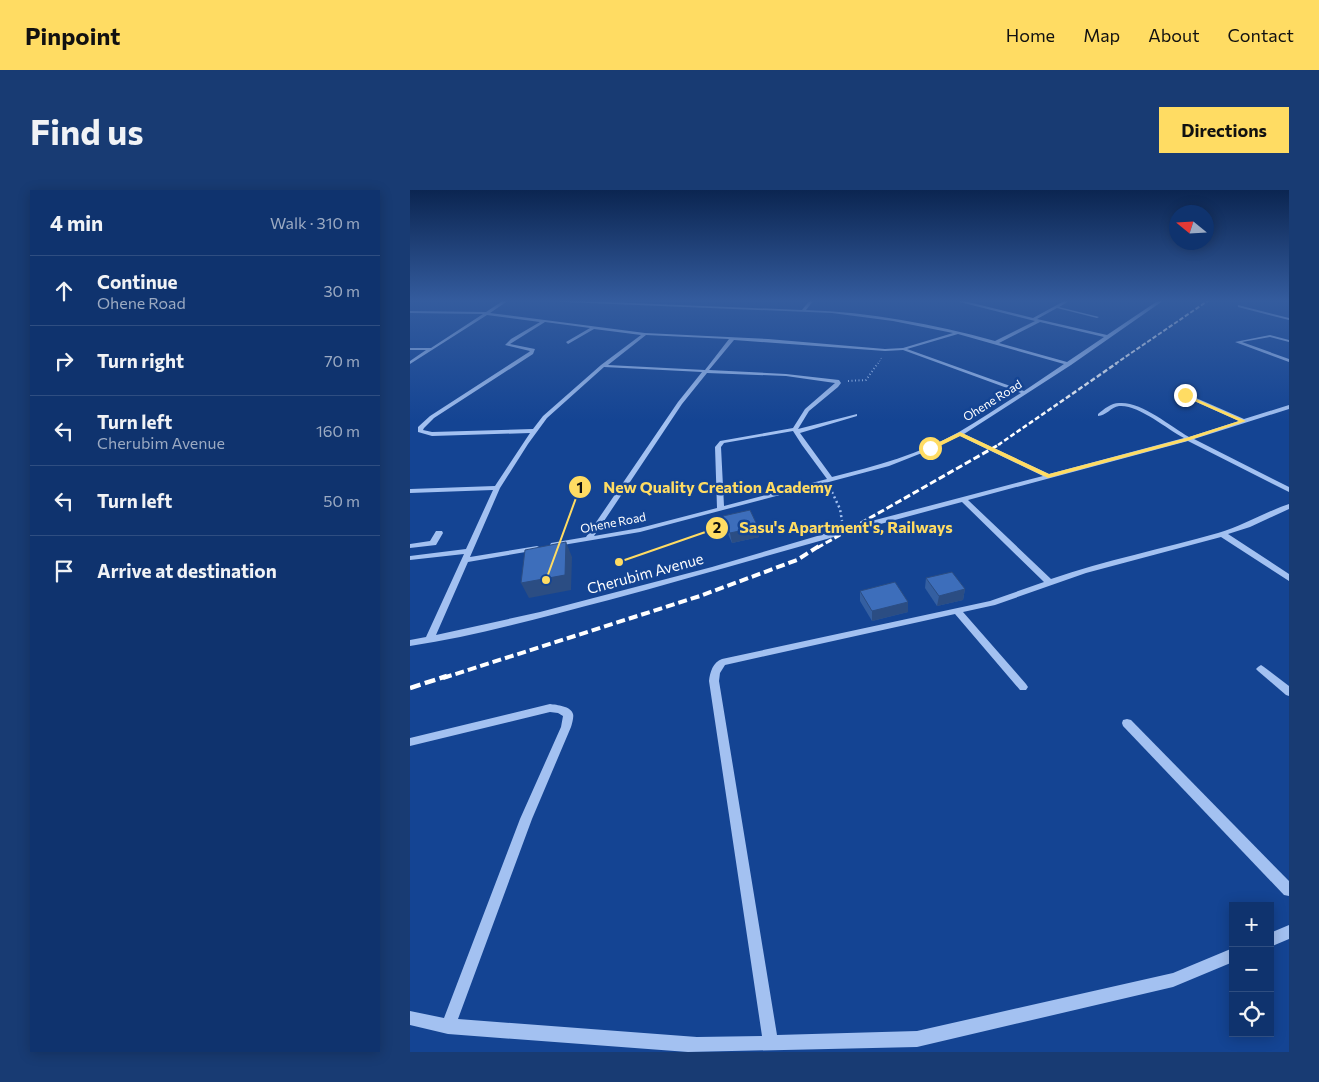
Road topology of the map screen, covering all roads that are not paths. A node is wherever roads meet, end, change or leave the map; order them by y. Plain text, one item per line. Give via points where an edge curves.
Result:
1 (447, 340) edge
2 (513, 340) edge
3 (573, 340) edge
4 (637, 340) edge
5 (730, 340) edge
6 (760, 340) edge
7 (933, 340) edge
8 (984, 340) edge
9 (1000, 340) edge
10 (1103, 340) edge
11 (1247, 340) edge
12 (568, 343) dead end
13 (994, 343) junction
14 (410, 349) edge
15 (903, 349) junction
16 (432, 350) junction
17 (1289, 362) edge
18 (410, 363) edge
19 (1070, 364) junction
20 (602, 366) junction
21 (705, 372) junction
22 (1024, 393) junction
23 (1185, 395) dead end
24 (1289, 407) edge
25 (855, 415) dead end
26 (1100, 415) dead end
27 (1243, 421) junction
28 (796, 430) junction
29 (534, 431) junction
30 (960, 434) junction
31 (1188, 439) junction
32 (1048, 476) junction
33 (831, 480) junction
34 (497, 488) junction
35 (1289, 490) edge
36 (410, 491) edge
37 (964, 500) junction
38 (1289, 506) edge
39 (721, 509) junction
40 (439, 532) dead end
41 (1222, 534) junction
42 (589, 538) junction
43 (433, 543) junction
44 (410, 546) edge
45 (469, 551) junction
46 (425, 557) junction
47 (410, 558) edge
48 (466, 560) junction
49 (1289, 578) edge
50 (1050, 583) junction
51 (958, 611) junction
52 (430, 640) junction
53 (410, 643) edge
54 (1261, 669) dead end
55 (1023, 686) dead end
56 (1289, 692) edge
57 (1128, 723) dead end
58 (410, 742) edge
59 (1289, 890) edge
60 (1289, 932) edge
61 (1274, 938) edge
62 (1229, 957) edge
63 (410, 1018) edge
64 (448, 1026) junction
65 (771, 1043) junction

1 - 16 street
2 - 29 street via 507,345 533,350 532,353 432,417 420,431 432,434
3 - 12 street
4 - 20 street
5 - 21 street
6 - 15 street
7 - 15 street
8 - 13 street
9 - 13 street
10 - 19 street, Ohene Road
11 - 17 street via 1237,342
13 - 19 street
14 - 16 street
15 - 22 street
16 - 18 street
19 - 22 street, Ohene Road
20 - 21 street
20 - 29 street via 545,417
21 - 28 street via 808,376 837,381 836,386 804,414
21 - 42 street via 680,403
22 - 30 street, Ohene Road
23 - 27 street
24 - 27 street, Cherubim Avenue
25 - 28 street
26 - 31 street via 1120,404 1129,406
27 - 31 street, Cherubim Avenue
28 - 33 street
28 - 39 street via 722,442 718,447
29 - 34 street
30 - 32 street
30 - 33 street, Ohene Road via 887,465
31 - 32 street, Cherubim Avenue
31 - 35 street
32 - 37 street, Cherubim Avenue
33 - 39 street, Ohene Road
34 - 36 street
34 - 45 street
37 - 50 street
37 - 52 street, Cherubim Avenue via 550,613
38 - 41 street via 1248,526
39 - 42 street, Ohene Road via 640,530
40 - 43 street
41 - 49 street
41 - 50 street
42 - 48 street, Ohene Road
43 - 44 street
43 - 46 street
45 - 46 street
45 - 48 street
46 - 47 street
48 - 52 street
50 - 51 street
51 - 55 street
51 - 65 street via 722,662 715,672
52 - 53 street, Cherubim Avenue
54 - 56 street
57 - 59 street
58 - 64 street via 550,708 568,714 566,728 526,819
60 - 61 street
62 - 65 street via 1173,980 917,1039
63 - 64 street
64 - 65 street via 697,1045

